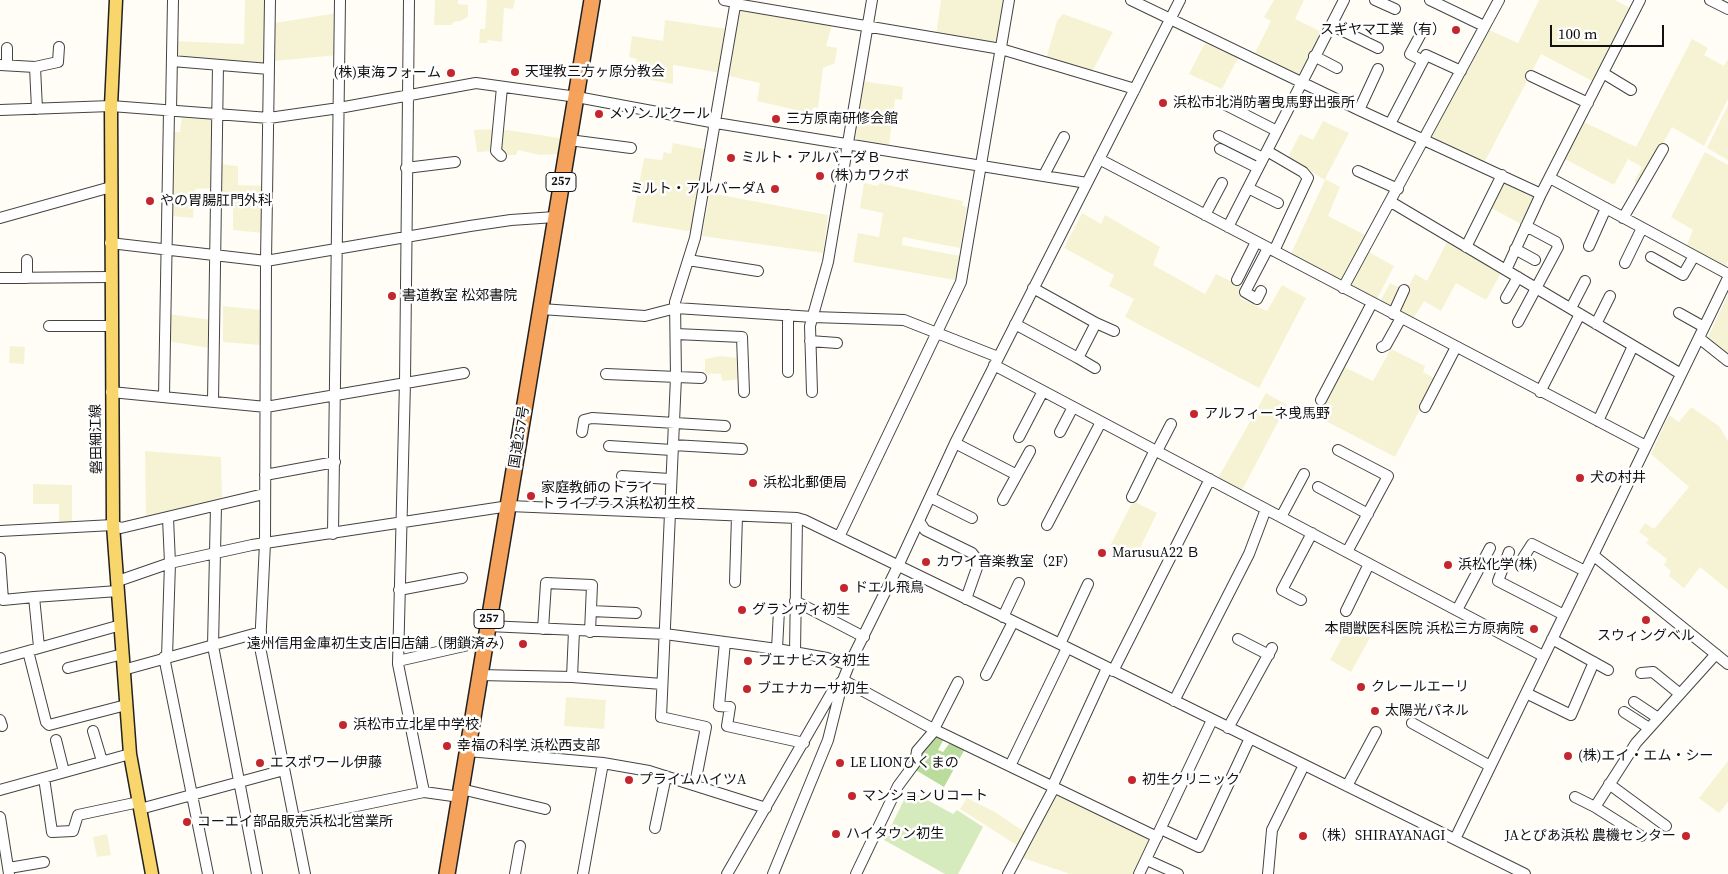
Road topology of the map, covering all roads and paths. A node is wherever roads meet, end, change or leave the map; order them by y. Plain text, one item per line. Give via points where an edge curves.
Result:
1 (116, 0) edge
2 (173, 0) edge
3 (270, 0) edge
4 (340, 0) edge
5 (409, 0) edge
6 (592, 0) edge
7 (724, 0) edge
8 (872, 0) edge
9 (1008, 0) edge
10 (1131, 0) edge
11 (1180, 0) edge
12 (1344, 0) edge
13 (1375, 0) edge
14 (1430, 0) edge
15 (1499, 0) edge
16 (1640, 0) edge
17 (1710, 0) edge
18 (736, 2) edge
19 (1395, 9) dead end
20 (1728, 9) edge
21 (1170, 19) junction
22 (1331, 25) junction
23 (1484, 26) junction
24 (868, 27) junction
25 (1424, 28) dead end
26 (59, 47) dead end
27 (7, 48) dead end
28 (1378, 48) dead end
29 (1001, 49) junction
30 (1314, 56) junction
31 (172, 61) junction
32 (1423, 61) junction
33 (3, 65) edge
34 (218, 65) junction
35 (35, 67) junction
36 (1337, 68) dead end
37 (269, 69) junction
38 (1378, 69) dead end
39 (1461, 71) junction
40 (1604, 73) junction
41 (1530, 76) dead end
42 (1302, 82) junction
43 (502, 87) junction
44 (1136, 89) junction
45 (1632, 90) dead end
46 (407, 97) junction
47 (577, 97) junction
48 (1218, 102) dead end
49 (1588, 103) junction
50 (110, 106) junction
51 (339, 108) junction
52 (37, 109) junction
53 (0, 110) edge
54 (1359, 110) junction
55 (170, 111) junction
56 (217, 115) junction
57 (269, 118) junction
58 (716, 123) junction
59 (1390, 124) junction
60 (1277, 131) junction
61 (1219, 136) dead end
62 (1064, 137) dead end
63 (1425, 139) junction
64 (569, 140) junction
65 (847, 144) junction
66 (631, 148) dead end
67 (1220, 149) dead end
68 (1663, 149) dead end
69 (502, 156) dead end
70 (1099, 159) junction
71 (1263, 159) junction
72 (455, 162) dead end
73 (980, 166) junction
74 (406, 168) junction
75 (1358, 170) dead end
76 (1044, 175) junction
77 (1502, 175) junction
78 (1550, 178) junction
79 (1087, 183) junction
80 (1222, 183) dead end
81 (111, 187) junction
82 (1248, 188) junction
83 (1398, 189) junction
84 (1541, 194) junction
85 (1391, 202) junction
86 (1278, 203) dead end
87 (1606, 208) junction
88 (1205, 215) junction
89 (555, 217) junction
90 (0, 218) edge
91 (1623, 218) junction
92 (1228, 226) junction
93 (1526, 226) junction
94 (1642, 228) junction
95 (405, 237) junction
96 (1256, 242) junction
97 (110, 243) junction
98 (1589, 246) dead end
99 (1466, 247) junction
100 (168, 249) junction
101 (339, 249) junction
102 (1515, 249) junction
103 (1271, 250) junction
104 (215, 255) junction
105 (1694, 256) junction
106 (1650, 257) dead end
107 (28, 260) dead end
108 (688, 260) junction
109 (1535, 260) dead end
110 (266, 261) junction
111 (1625, 263) dead end
112 (1506, 270) junction
113 (758, 271) dead end
114 (1728, 276) edge
115 (110, 277) junction
116 (1518, 277) junction
117 (0, 278) edge
118 (27, 278) junction
119 (1237, 280) dead end
120 (1585, 281) dead end
121 (1033, 288) junction
122 (1344, 288) junction
123 (1536, 288) junction
124 (1404, 290) dead end
125 (1261, 291) dead end
126 (1610, 296) dead end
127 (1506, 298) dead end
128 (1372, 303) junction
129 (676, 308) junction
130 (541, 309) junction
131 (1575, 311) junction
132 (1679, 313) dead end
133 (788, 315) junction
134 (1397, 316) junction
135 (813, 317) junction
136 (1096, 322) junction
137 (1518, 322) dead end
138 (1015, 324) junction
139 (1596, 324) junction
140 (49, 326) dead end
141 (110, 326) junction
142 (1704, 327) junction
143 (937, 332) junction
144 (1114, 332) dead end
145 (676, 334) junction
146 (1699, 338) junction
147 (810, 341) junction
148 (837, 343) dead end
149 (1633, 346) junction
150 (1382, 347) dead end
151 (1456, 348) junction
152 (1078, 358) junction
153 (996, 361) junction
154 (1728, 361) edge
155 (1096, 368) dead end
156 (788, 372) dead end
157 (464, 373) dead end
158 (606, 374) dead end
159 (1681, 374) junction
160 (676, 377) junction
161 (701, 378) dead end
162 (404, 382) junction
163 (1043, 391) junction
164 (111, 392) junction
165 (744, 392) dead end
166 (812, 392) dead end
167 (1540, 392) junction
168 (336, 394) junction
169 (164, 396) junction
170 (1321, 400) dead end
171 (213, 401) junction
172 (266, 407) junction
173 (1073, 407) junction
174 (1425, 407) dead end
175 (1598, 421) junction
176 (674, 422) junction
177 (1101, 422) junction
178 (1171, 424) dead end
179 (725, 426) dead end
180 (582, 432) dead end
181 (1060, 432) dead end
182 (1019, 437) dead end
183 (955, 443) junction
184 (609, 446) dead end
185 (1646, 446) junction
186 (673, 448) junction
187 (742, 449) dead end
188 (1338, 450) dead end
189 (1030, 451) dead end
190 (1156, 451) junction
191 (335, 462) junction
192 (1304, 474) dead end
193 (265, 475) junction
194 (1017, 475) junction
195 (622, 476) dead end
196 (670, 479) junction
197 (1210, 479) junction
198 (1318, 487) dead end
199 (264, 494) junction
200 (930, 497) junction
201 (1132, 497) dead end
202 (1003, 500) dead end
203 (216, 506) junction
204 (509, 506) junction
205 (1266, 509) junction
206 (668, 513) junction
207 (1368, 514) junction
208 (737, 516) junction
209 (1281, 517) junction
210 (168, 518) junction
211 (797, 518) junction
212 (972, 518) dead end
213 (919, 521) junction
214 (402, 523) junction
215 (113, 525) junction
216 (1047, 525) dead end
217 (0, 531) edge
218 (1312, 533) junction
219 (334, 534) junction
220 (839, 537) junction
221 (265, 543) junction
222 (1490, 548) dead end
223 (1347, 552) junction
224 (1509, 552) dead end
225 (216, 553) junction
226 (1593, 556) junction
227 (0, 558) edge
228 (1523, 558) dead end
229 (170, 563) junction
230 (1369, 564) junction
231 (898, 566) junction
232 (1585, 571) junction
233 (462, 578) dead end
234 (735, 582) dead end
235 (1019, 583) dead end
236 (1088, 584) dead end
237 (118, 586) junction
238 (399, 590) junction
239 (34, 597) junction
240 (966, 599) junction
241 (1301, 600) dead end
242 (795, 601) junction
243 (591, 610) junction
244 (779, 610) dead end
245 (1457, 610) junction
246 (1346, 611) dead end
247 (636, 613) dead end
248 (1564, 615) junction
249 (1003, 617) junction
250 (1013, 622) junction
251 (121, 625) junction
252 (543, 629) junction
253 (574, 631) junction
254 (260, 632) junction
255 (590, 632) junction
256 (487, 633) junction
257 (664, 634) junction
258 (864, 637) junction
259 (1238, 639) dead end
260 (1552, 639) junction
261 (726, 642) junction
262 (213, 646) junction
263 (1063, 646) junction
264 (39, 647) junction
265 (777, 649) junction
266 (28, 651) junction
267 (795, 652) junction
268 (123, 654) junction
269 (1716, 654) junction
270 (1544, 656) junction
271 (166, 657) junction
272 (0, 659) edge
273 (398, 661) junction
274 (1594, 662) junction
275 (1728, 664) edge
276 (849, 665) junction
277 (68, 668) dead end
278 (124, 670) junction
279 (1110, 670) junction
280 (1608, 670) dead end
281 (1641, 673) dead end
282 (480, 675) junction
283 (986, 675) dead end
284 (572, 677) junction
285 (843, 680) junction
286 (958, 682) dead end
287 (662, 684) junction
288 (1526, 693) junction
289 (1680, 694) junction
290 (1174, 701) junction
291 (1634, 702) dead end
292 (126, 704) junction
293 (1624, 712) dead end
294 (1658, 718) junction
295 (1212, 720) junction
296 (1412, 723) dead end
297 (1228, 728) junction
298 (1650, 728) junction
299 (935, 729) junction
300 (93, 731) dead end
301 (1376, 732) dead end
302 (1250, 738) junction
303 (56, 740) dead end
304 (804, 743) junction
305 (468, 751) junction
306 (130, 754) junction
307 (102, 762) junction
308 (603, 763) junction
309 (1304, 765) junction
310 (1010, 766) junction
311 (1490, 766) junction
312 (284, 770) junction
313 (64, 772) junction
314 (666, 776) junction
315 (44, 778) junction
316 (239, 782) junction
317 (695, 784) junction
318 (1609, 784) junction
319 (1347, 786) junction
320 (1053, 787) junction
321 (0, 790) edge
322 (424, 792) junction
323 (460, 793) junction
324 (192, 796) junction
325 (1575, 797) dead end
326 (140, 806) junction
327 (1594, 807) junction
328 (766, 808) junction
329 (545, 809) dead end
330 (0, 817) edge
331 (294, 819) junction
332 (1666, 826) dead end
333 (655, 828) dead end
334 (1159, 833) junction
335 (1641, 836) dead end
336 (1455, 839) junction
337 (520, 846) dead end
338 (1147, 860) junction
339 (44, 862) dead end
340 (9, 871) edge
341 (152, 874) edge
342 (208, 874) edge
343 (257, 874) edge
344 (305, 874) edge
345 (447, 874) edge
346 (515, 874) edge
347 (583, 874) edge
348 (727, 874) edge
349 (773, 874) edge
350 (856, 874) edge
351 (1008, 874) edge
352 (1139, 874) edge
353 (1178, 874) edge
354 (1268, 874) edge
355 (1525, 874) edge

1 - 50 main road, 磐田細江線
2 - 31 street
3 - 37 street
4 - 51 street
5 - 46 street
6 - 47 highway, 国道257号 / 257
7 - 18 street
8 - 24 street
9 - 29 street
10 - 21 street
11 - 21 street
12 - 22 street
13 - 19 street
14 - 23 street
15 - 23 street
16 - 40 street
17 - 20 street
18 - 24 street
18 - 58 street
21 - 42 street
21 - 44 street
22 - 28 street
22 - 30 street
23 - 39 street
24 - 29 street
24 - 65 street
25 - 32 street via 1410,54
26 - 35 street via 58,62
27 - 33 street
29 - 44 street
29 - 73 street
30 - 36 street
30 - 42 street
31 - 34 street
31 - 55 street
32 - 39 street via 1426,55
32 - 59 street
33 - 35 street
34 - 37 street
34 - 56 street
35 - 52 street
37 - 57 street
38 - 54 street
39 - 63 street
40 - 45 street
40 - 49 street
41 - 49 street
42 - 54 street
42 - 60 street
43 - 46 street via 476,83
43 - 47 street
43 - 69 street via 496,152
44 - 70 street
46 - 51 street
46 - 74 street
47 - 58 street
47 - 64 highway, 国道257号 / 257
48 - 60 street
49 - 78 street
50 - 52 street
50 - 55 street
50 - 81 main road, 磐田細江線
51 - 57 street
51 - 101 street
52 - 53 street
54 - 59 street
55 - 56 street
55 - 100 street
56 - 57 street
56 - 104 street
57 - 110 street
58 - 65 street
58 - 108 street
59 - 63 street
60 - 71 street
61 - 71 street
62 - 76 street
63 - 77 street
63 - 83 street
64 - 66 street
64 - 89 highway, 国道257号 / 257
65 - 73 street
65 - 135 street via 828,262
67 - 71 street
68 - 91 street
70 - 79 street
70 - 88 street
71 - 82 street
71 - 103 street via 1303,172 1308,178
72 - 74 street
73 - 76 street
73 - 143 street via 961,282
74 - 95 street
75 - 83 street
76 - 79 street
77 - 84 street
77 - 99 street
78 - 84 street
78 - 87 street
79 - 121 street
80 - 88 street
81 - 90 street
81 - 97 main road, 磐田細江線
82 - 86 street
82 - 92 street
83 - 85 street
84 - 93 street
85 - 99 street
85 - 122 street
87 - 91 street
87 - 98 street
88 - 92 street
89 - 95 street via 511,220
89 - 130 highway, 国道257号 / 257
91 - 94 street
92 - 96 street
93 - 102 street
93 - 123 street via 1556,242 1558,247
94 - 105 street
94 - 111 street
95 - 101 street
95 - 162 street
96 - 103 street
96 - 119 street
97 - 100 street
97 - 115 main road, 磐田細江線
99 - 112 street
100 - 104 street
100 - 169 street
101 - 110 street
101 - 168 street
102 - 109 street
102 - 112 street
103 - 122 street
103 - 125 street via 1244,292 1257,299
104 - 110 street
104 - 171 street
105 - 106 street via 1683,275
105 - 114 street
107 - 118 street
108 - 113 street
108 - 129 street
110 - 172 street
112 - 116 street
114 - 142 street
115 - 118 street
115 - 141 main road, 磐田細江線
116 - 123 street
116 - 127 street
117 - 118 street
120 - 131 street
121 - 136 street
121 - 138 street
122 - 128 street
123 - 131 street
123 - 137 street
124 - 134 street
126 - 139 street
128 - 134 street
128 - 170 street
129 - 130 street via 645,316
129 - 133 street
129 - 145 street
130 - 204 highway, 国道257号 / 257
131 - 139 street
131 - 167 street
132 - 142 street
133 - 135 street
133 - 156 street
134 - 150 street via 1386,345
134 - 151 street
135 - 143 street via 904,320
135 - 147 street
136 - 144 street
136 - 152 street
138 - 152 street
138 - 153 street
139 - 149 street
140 - 141 street
141 - 164 main road, 磐田細江線
142 - 146 street
143 - 153 street
143 - 220 street
145 - 160 street
145 - 165 street via 742,338
146 - 154 street
146 - 159 street
147 - 148 street
147 - 166 street
149 - 159 street
149 - 175 street
151 - 167 street
151 - 174 street
152 - 155 street
153 - 163 street
153 - 183 street
157 - 162 street
158 - 160 street
159 - 185 street
160 - 161 street
160 - 176 street
162 - 168 street
162 - 214 street
163 - 173 street
163 - 182 street
164 - 169 street
164 - 215 main road, 磐田細江線
167 - 175 street
168 - 172 street
168 - 191 street
169 - 171 street
171 - 172 street
172 - 193 street
173 - 177 street
173 - 181 street
175 - 185 street
176 - 179 street
176 - 180 street via 587,418
176 - 186 street
177 - 190 street
177 - 216 street
178 - 190 street
183 - 194 street
183 - 200 street
184 - 186 street
185 - 226 street
186 - 187 street
186 - 196 street
188 - 207 street via 1388,476
189 - 194 street
190 - 197 street
190 - 201 street
191 - 193 street
191 - 219 street
192 - 209 street
193 - 199 street
194 - 202 street
195 - 196 street
196 - 206 street
197 - 205 street
197 - 279 street
198 - 207 street
199 - 203 street
199 - 221 street
200 - 212 street
200 - 213 street
203 - 210 street
203 - 225 street
204 - 206 street
204 - 214 street
204 - 256 highway, 国道257号 / 257
205 - 209 street
205 - 290 street via 1240,572
206 - 208 street
206 - 257 street
207 - 223 street
208 - 211 street
208 - 234 street
209 - 218 street
210 - 215 street via 121,528
210 - 229 street
211 - 220 street
211 - 242 street
213 - 231 street
213 - 240 street via 925,530 972,553 980,562
214 - 219 street
214 - 238 street
215 - 217 street
215 - 237 main road, 磐田細江線
218 - 223 street
218 - 241 street via 1282,590
219 - 221 street
220 - 231 street
221 - 225 street
221 - 254 street
222 - 245 street
223 - 230 street
224 - 248 street via 1498,581
225 - 229 street
225 - 262 street
226 - 232 street
226 - 269 street
227 - 239 street via 3,600
228 - 232 street via 1532,544
229 - 237 street
229 - 271 street
230 - 245 street
230 - 246 street
231 - 240 street
231 - 258 street
232 - 248 street
233 - 238 street
235 - 249 street
236 - 263 street
237 - 239 street
237 - 251 main road, 磐田細江線
238 - 273 street
239 - 264 street
240 - 249 street
242 - 258 street
242 - 267 street
243 - 247 street
243 - 252 street via 592,585 546,583
243 - 255 street
244 - 265 street
245 - 270 street
248 - 260 street
249 - 250 street
250 - 263 street
250 - 283 street
251 - 264 street
251 - 268 main road, 磐田細江線
252 - 253 street
252 - 256 street
253 - 255 street
253 - 284 street
254 - 262 street
254 - 312 street via 260,647
255 - 257 street
256 - 273 street
256 - 282 highway, 国道257号 / 257
257 - 261 street
257 - 287 street
258 - 276 street
259 - 297 street via 1271,652
260 - 270 street
260 - 274 street
261 - 265 street
261 - 304 street via 719,706 730,707 727,726
262 - 271 street
262 - 316 street
263 - 279 street
263 - 310 street
264 - 266 street
265 - 267 street
266 - 272 street
266 - 292 street via 49,725
267 - 276 street
268 - 277 street
268 - 278 main road, 磐田細江線
269 - 275 street
269 - 289 street
270 - 288 street
271 - 278 street
271 - 324 street
273 - 322 street
274 - 280 street
274 - 288 street via 1571,715
276 - 285 street
278 - 292 main road, 磐田細江線
279 - 290 street
279 - 320 street
281 - 289 street via 1653,672
282 - 284 street
282 - 305 highway, 国道257号 / 257
284 - 287 street
285 - 299 street
285 - 304 street via 832,692
285 - 349 street via 828,740
286 - 299 street
287 - 317 street via 661,717 706,727
288 - 311 street
289 - 294 street
290 - 295 street
291 - 294 street
292 - 306 main road, 磐田細江線
293 - 298 street
294 - 298 street
295 - 297 street
295 - 334 street
296 - 311 street
297 - 302 street
298 - 318 street
299 - 310 street
299 - 350 street via 917,751 915,762 898,786
300 - 307 street
301 - 319 street
302 - 309 street
302 - 334 street via 1199,847
303 - 313 street
304 - 328 street
305 - 308 street
305 - 323 highway, 国道257号 / 257
306 - 307 street
306 - 326 main road, 磐田細江線
307 - 313 street
308 - 314 street
308 - 347 street
309 - 319 street
309 - 354 street via 1272,830
310 - 320 street
311 - 336 street
312 - 316 street
312 - 331 street
313 - 315 street
314 - 317 street
314 - 333 street
315 - 321 street
315 - 326 street via 52,832 73,831 78,815
316 - 324 street
316 - 343 street
317 - 328 street
318 - 327 street
318 - 332 street
319 - 336 street
320 - 334 street
320 - 351 street
322 - 323 street
322 - 331 street
323 - 329 street
323 - 345 highway, 国道257号 / 257
324 - 326 street
324 - 342 street
325 - 327 street
326 - 341 main road, 磐田細江線
327 - 335 street
328 - 348 street
330 - 340 street
331 - 344 street
334 - 338 street
336 - 355 street
337 - 346 street
338 - 352 street
338 - 353 street
339 - 340 street

